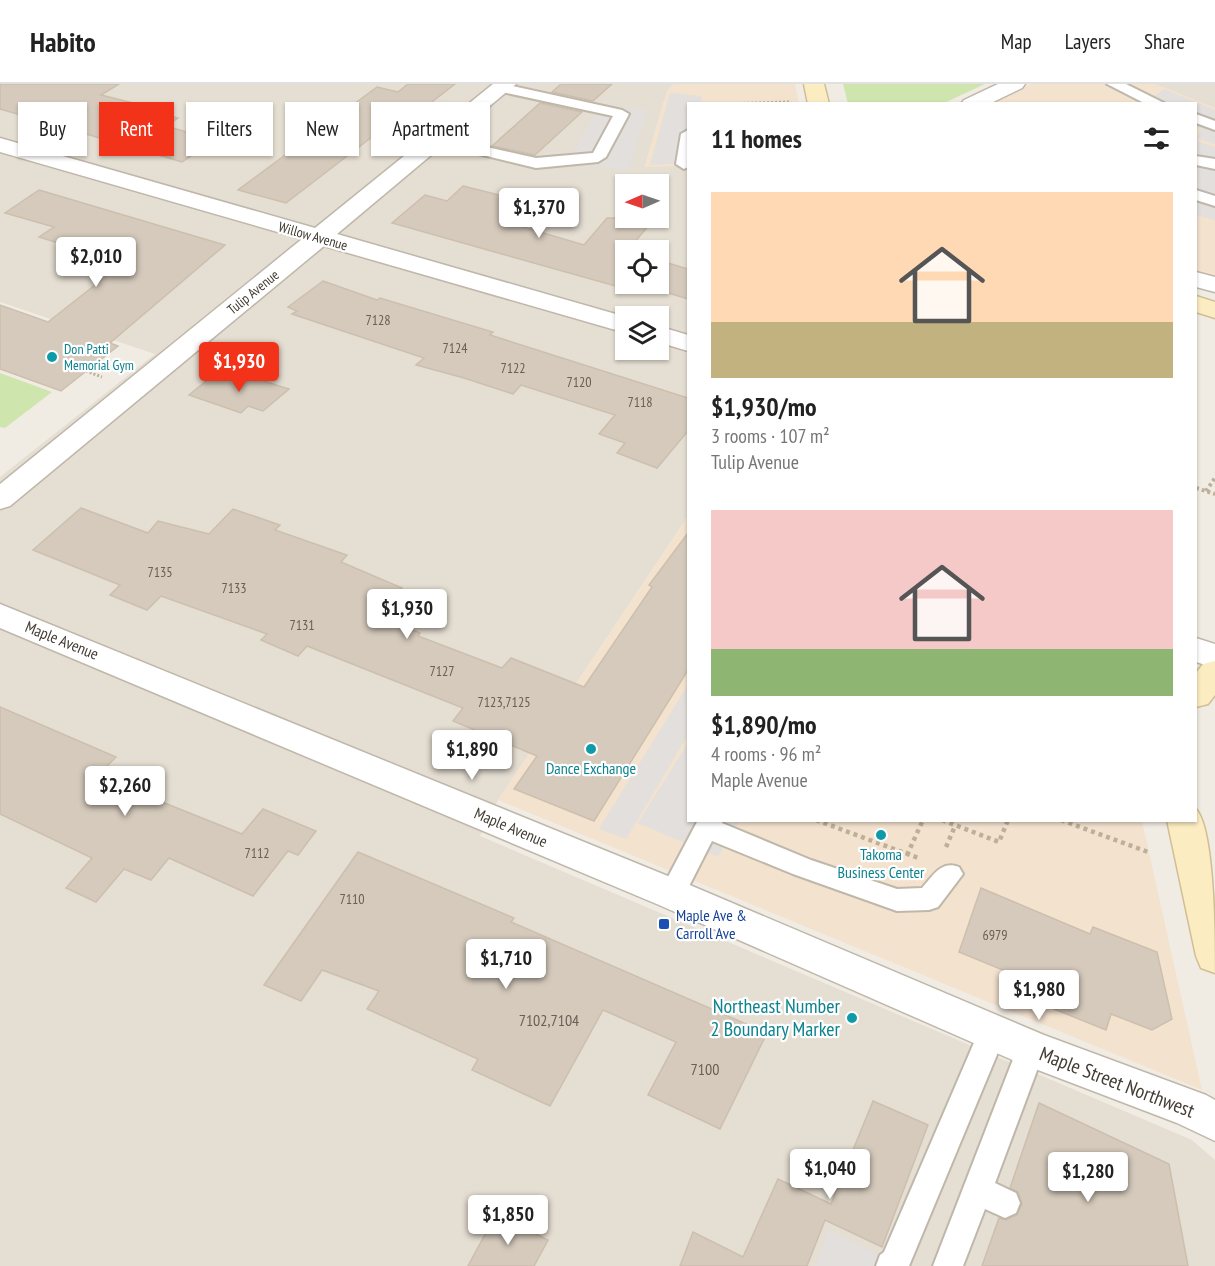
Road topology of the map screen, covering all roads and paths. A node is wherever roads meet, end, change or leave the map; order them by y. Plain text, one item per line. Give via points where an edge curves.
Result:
1 (814, 84) edge
2 (1015, 84) edge
3 (1114, 84) edge
4 (504, 86) edge
5 (484, 102) edge
6 (818, 102) edge
7 (975, 102) edge
8 (1154, 102) edge
9 (1197, 118) edge
10 (1215, 126) edge
11 (687, 142) edge
12 (0, 145) edge
13 (490, 152) edge
14 (419, 156) edge
15 (1197, 161) edge
16 (684, 164) dead end
17 (1215, 164) edge
18 (1197, 195) edge
19 (1215, 201) edge
20 (319, 238) junction
21 (1197, 279) edge
22 (1215, 285) edge
23 (1197, 304) edge
24 (1215, 310) edge
25 (615, 322) edge
26 (669, 337) edge
27 (687, 343) edge
28 (1215, 478) edge
29 (1197, 488) edge
30 (1206, 491) junction
31 (1215, 494) edge
32 (0, 499) edge
33 (0, 615) edge
34 (1197, 650) edge
35 (1215, 656) edge
36 (1215, 673) edge
37 (1197, 694) edge
38 (821, 822) edge
39 (922, 822) edge
40 (946, 822) edge
41 (1007, 822) edge
42 (1066, 822) edge
43 (1185, 822) edge
44 (709, 824) edge
45 (955, 826) junction
46 (948, 842) dead end
47 (1148, 852) dead end
48 (907, 855) junction
49 (927, 856) dead end
50 (950, 874) dead end
51 (672, 894) junction
52 (1215, 956) edge
53 (920, 1002) joint
54 (992, 1033) junction
55 (1031, 1049) junction
56 (1215, 1121) edge
57 (977, 1190) junction
58 (1005, 1203) dead end
59 (891, 1266) edge
60 (948, 1266) edge

1 - 6 main road
2 - 7 street
3 - 8 lane
4 - 5 street, Tulip Avenue
4 - 13 lane via 622,114 598,157 536,163
9 - 10 lane
11 - 16 lane
12 - 20 street, Willow Avenue
14 - 20 street, Tulip Avenue
15 - 17 lane
18 - 19 lane
20 - 25 street, Willow Avenue
20 - 32 street, Tulip Avenue
21 - 22 street
23 - 24 main road
26 - 27 street
28 - 30 path
29 - 30 path
30 - 31 path
33 - 51 street, Maple Avenue
34 - 35 street
36 - 37 main road
38 - 48 path
39 - 48 path
40 - 45 path
41 - 45 path via 999,842
42 - 47 path
43 - 52 main road
44 - 50 lane via 802,867 897,900 928,899
44 - 51 lane
45 - 46 path
48 - 49 path via 919,860
51 - 53 street, Maple Avenue
53 - 54 street, Maple Street Northwest
54 - 55 street, Maple Street Northwest
54 - 59 lane
55 - 56 street, Maple Street Northwest
55 - 57 lane
57 - 58 lane
57 - 60 lane

